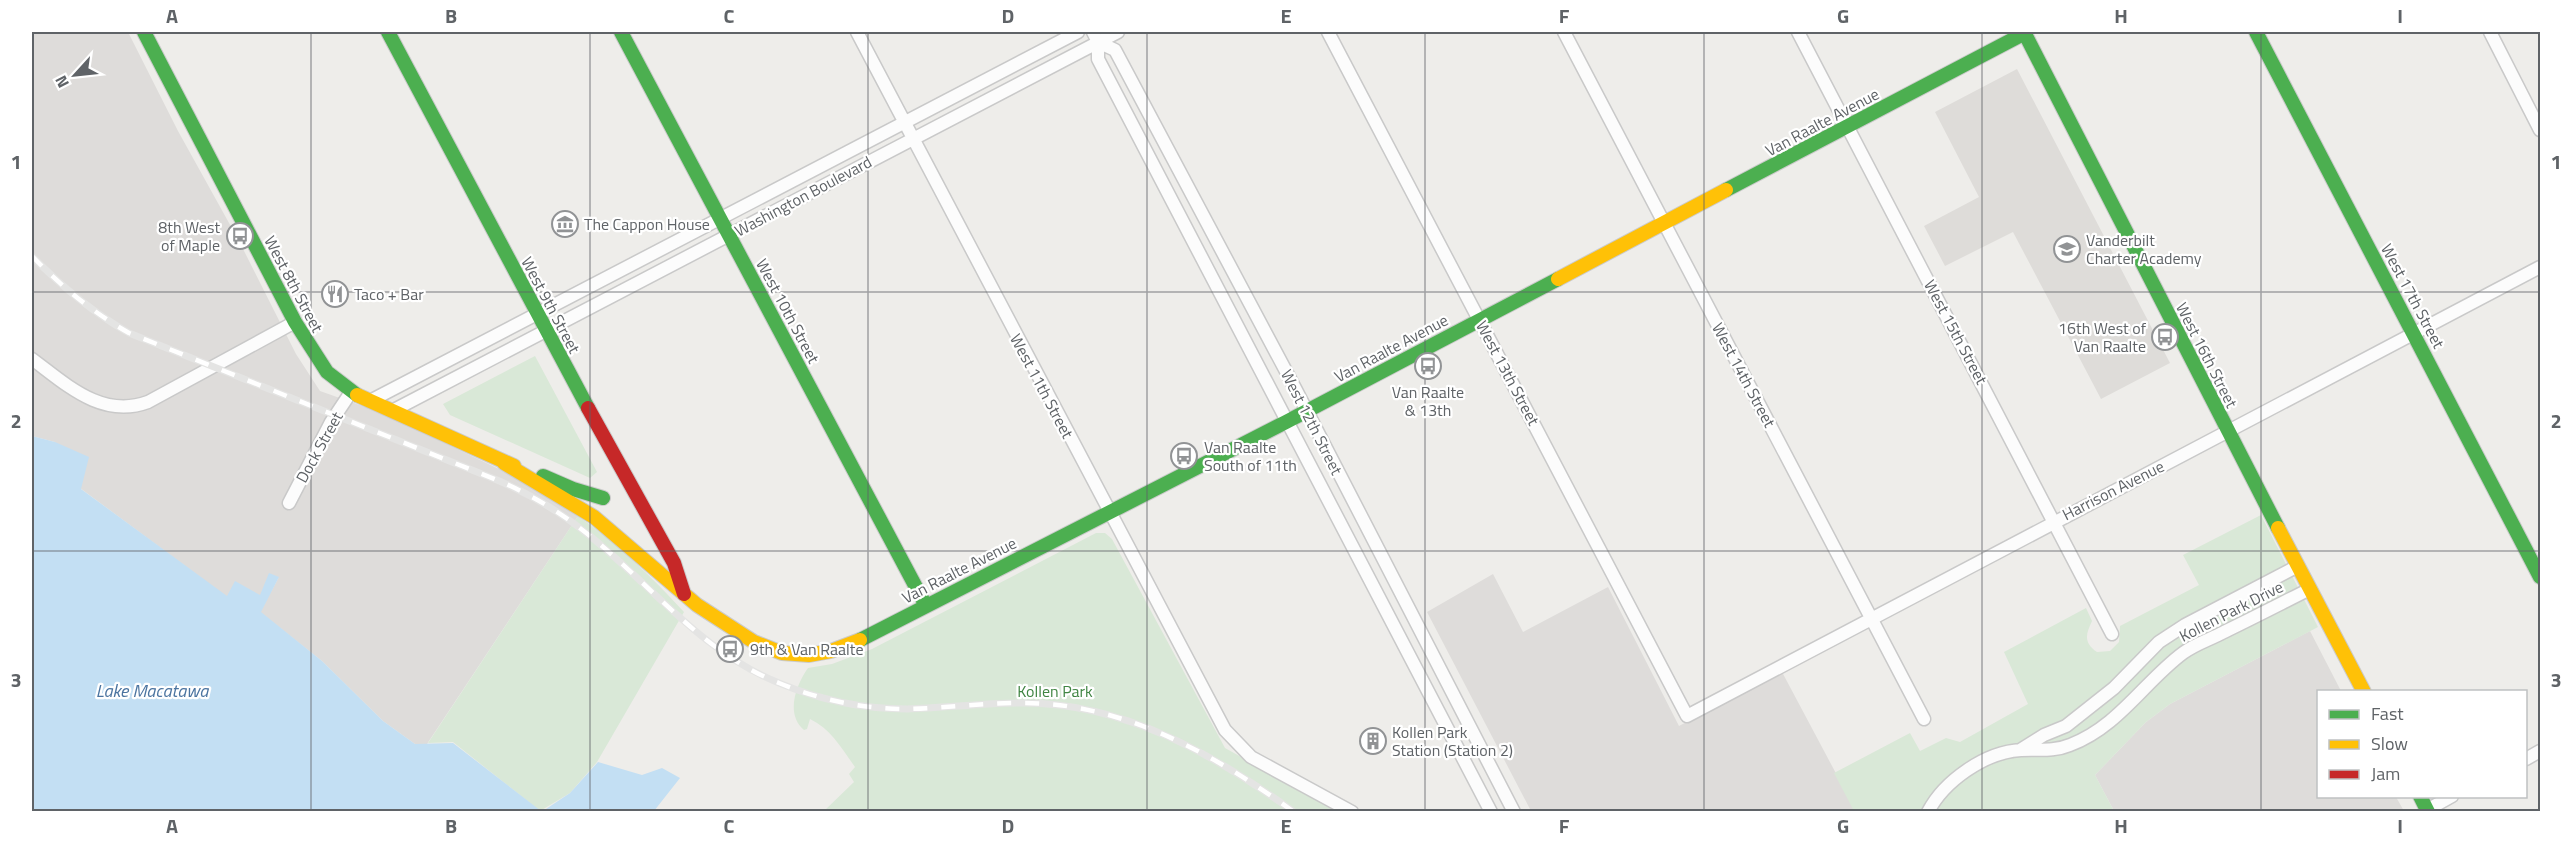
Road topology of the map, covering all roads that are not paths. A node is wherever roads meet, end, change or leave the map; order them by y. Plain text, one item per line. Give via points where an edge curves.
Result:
1 (144, 32) edge
2 (388, 32) edge
3 (621, 32) edge
4 (857, 32) edge
5 (1077, 32) edge
6 (1118, 32) edge
7 (1328, 32) edge
8 (1564, 32) edge
9 (1798, 32) edge
10 (2026, 32) edge
11 (2256, 32) edge
12 (2490, 32) edge
13 (1096, 37) edge
14 (905, 124) junction
15 (1848, 127) junction
16 (2541, 130) edge
17 (912, 139) junction
18 (721, 219) junction
19 (1664, 223) junction
20 (729, 235) junction
21 (2541, 267) edge
22 (537, 314) junction
23 (1480, 319) junction
24 (295, 322) junction
25 (546, 331) junction
26 (2414, 333) junction
27 (32, 359) edge
28 (351, 392) junction
29 (370, 401) junction
30 (392, 411) junction
31 (1306, 412) junction
32 (1286, 422) junction
33 (2227, 431) junction
34 (504, 463) junction
35 (618, 467) junction
36 (603, 498) junction
37 (289, 503) dead end
38 (1108, 512) junction
39 (596, 518) junction
40 (2054, 521) junction
41 (2298, 566) junction
42 (2541, 577) edge
43 (2310, 589) junction
44 (684, 594) junction
45 (926, 606) junction
46 (1871, 618) junction
47 (2112, 634) dead end
48 (2363, 690) edge
49 (1687, 716) joint
50 (1924, 719) dead end
51 (2019, 750) junction
52 (2541, 751) edge
53 (2527, 758) edge
54 (2449, 798) edge
55 (2427, 811) edge
56 (1352, 812) edge
57 (1491, 812) edge
58 (1514, 812) edge
59 (1928, 812) edge

1 - 24 street, West 8th Street
2 - 22 street, West 9th Street
3 - 18 street, West 10th Street
4 - 14 street, West 11th Street
5 - 14 street, Washington Boulevard
6 - 13 street, Washington Boulevard
7 - 23 street, West 13th Street
8 - 19 street, West 14th Street
9 - 15 street, West 15th Street
10 - 15 street, Van Raalte Avenue
10 - 33 street, West 16th Street
11 - 26 street, West 17th Street
12 - 16 street
13 - 17 street, Washington Boulevard
13 - 31 street, West 12th Street via 1115,50
13 - 32 street, West 12th Street via 1098,58
14 - 17 street, West 11th Street
14 - 18 street, Washington Boulevard
15 - 19 street, Van Raalte Avenue
15 - 40 street, West 15th Street
17 - 20 street, Washington Boulevard
17 - 38 street, West 11th Street
18 - 20 street, West 10th Street
18 - 22 street, Washington Boulevard
19 - 23 street, Van Raalte Avenue
19 - 46 street, West 14th Street
20 - 25 street, Washington Boulevard
20 - 45 street, West 10th Street
21 - 26 street, Harrison Avenue
22 - 25 street, West 9th Street
22 - 29 street, Washington Boulevard
23 - 31 street, Van Raalte Avenue
23 - 49 street, West 13th Street
24 - 27 street via 131,408 106,406 77,392
24 - 28 street, West 8th Street via 319,362
25 - 30 street, Washington Boulevard
25 - 35 street, West 9th Street
26 - 33 street, Harrison Avenue
26 - 42 street, West 17th Street
28 - 29 street, West 8th Street
28 - 37 street, Dock Street
29 - 30 street, West 8th Street
30 - 34 street, West 8th Street
31 - 32 street, Van Raalte Avenue
31 - 58 street, West 12th Street
32 - 38 street, Van Raalte Avenue
32 - 57 street, West 12th Street
33 - 40 street, Harrison Avenue
33 - 41 street, West 16th Street
34 - 36 street, West 8th Street
34 - 39 street, West 8th Street
35 - 36 street via 614,484
35 - 44 street, West 9th Street via 674,563
36 - 39 street
38 - 45 street, Van Raalte Avenue
38 - 56 street, West 11th Street via 1231,739 1251,757
39 - 44 street, West 8th Street
40 - 46 street, Harrison Avenue
40 - 47 street, West 15th Street
41 - 43 street, West 16th Street
41 - 51 street, Kollen Park Drive via 2159,642 2114,688 2074,720
43 - 48 street, West 16th Street
43 - 51 street, Kollen Park Drive via 2185,652 2102,728 2071,745 2047,751
44 - 45 street, Van Raalte Avenue via 728,628 759,645 808,656 866,638
46 - 49 street, Harrison Avenue
46 - 50 street, West 14th Street
51 - 59 street, Kollen Park Drive via 1974,767 1946,787
52 - 53 street
54 - 55 street

